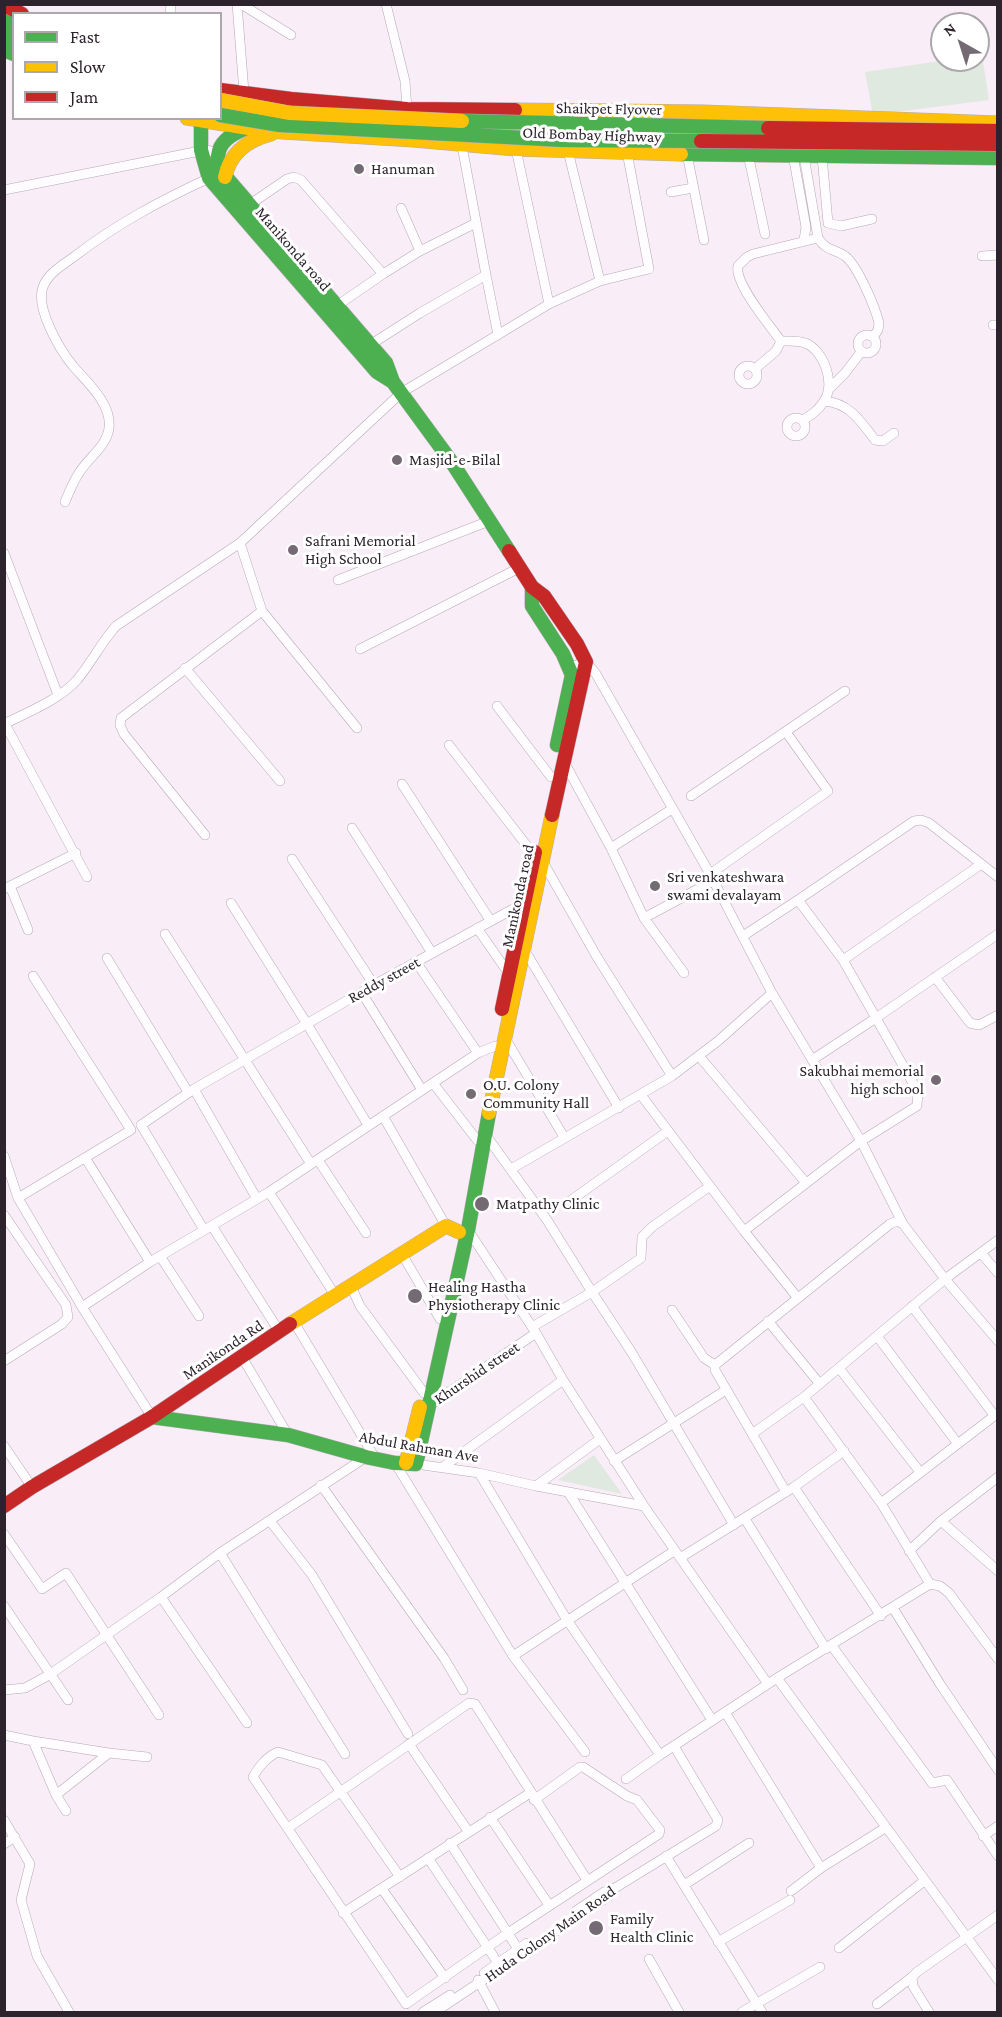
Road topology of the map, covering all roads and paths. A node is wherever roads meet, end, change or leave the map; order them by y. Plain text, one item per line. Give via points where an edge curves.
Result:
1 (239, 4) edge
2 (386, 4) edge
3 (291, 35) dead end
4 (222, 90) edge
5 (244, 92) junction
6 (222, 100) edge
7 (408, 109) junction
8 (222, 115) edge
9 (751, 115) junction
10 (194, 120) edge
11 (998, 123) edge
12 (244, 129) junction
13 (998, 131) edge
14 (276, 132) junction
15 (998, 144) edge
16 (462, 146) junction
17 (516, 149) junction
18 (200, 151) junction
19 (568, 151) junction
20 (627, 152) junction
21 (217, 154) junction
22 (687, 154) junction
23 (748, 154) junction
24 (799, 155) junction
25 (822, 156) junction
26 (998, 158) edge
27 (225, 177) junction
28 (209, 178) junction
29 (693, 188) junction
30 (4, 190) edge
31 (671, 192) dead end
32 (249, 206) junction
33 (401, 208) dead end
34 (872, 219) dead end
35 (476, 223) junction
36 (765, 234) dead end
37 (818, 238) junction
38 (704, 240) dead end
39 (804, 240) junction
40 (420, 250) junction
41 (998, 255) edge
42 (982, 256) dead end
43 (383, 274) junction
44 (486, 275) junction
45 (600, 280) junction
46 (549, 304) junction
47 (338, 305) junction
48 (498, 335) junction
49 (781, 341) junction
50 (370, 345) junction
51 (755, 369) dead end
52 (393, 382) junction
53 (829, 389) junction
54 (401, 393) junction
55 (824, 401) junction
56 (803, 420) dead end
57 (894, 433) dead end
58 (65, 502) dead end
59 (489, 520) junction
60 (240, 543) junction
61 (4, 553) edge
62 (6, 564) edge
63 (519, 568) junction
64 (338, 580) dead end
65 (532, 588) junction
66 (262, 610) junction
67 (360, 649) dead end
68 (567, 660) junction
69 (586, 662) junction
70 (185, 668) junction
71 (845, 691) dead end
72 (58, 695) junction
73 (497, 705) dead end
74 (5, 724) edge
75 (357, 728) dead end
76 (786, 732) junction
77 (449, 745) dead end
78 (563, 760) junction
79 (550, 777) junction
80 (280, 781) dead end
81 (402, 784) dead end
82 (691, 796) dead end
83 (672, 809) junction
84 (352, 828) dead end
85 (205, 835) dead end
86 (611, 848) junction
87 (76, 853) junction
88 (539, 858) junction
89 (292, 859) dead end
90 (980, 865) junction
91 (87, 877) dead end
92 (712, 877) junction
93 (998, 877) edge
94 (7, 888) edge
95 (798, 900) junction
96 (231, 903) dead end
97 (524, 903) junction
98 (644, 918) junction
99 (490, 920) junction
100 (477, 928) junction
101 (28, 930) dead end
102 (165, 934) dead end
103 (998, 934) edge
104 (743, 936) junction
105 (524, 949) junction
106 (432, 953) junction
107 (107, 958) dead end
108 (843, 960) junction
109 (416, 962) junction
110 (684, 973) dead end
111 (509, 974) junction
112 (33, 976) dead end
113 (935, 976) junction
114 (374, 985) junction
115 (362, 993) junction
116 (772, 993) junction
117 (998, 1015) edge
118 (876, 1018) junction
119 (307, 1023) junction
120 (500, 1042) junction
121 (478, 1053) junction
122 (699, 1056) junction
123 (245, 1060) junction
124 (812, 1060) junction
125 (672, 1076) junction
126 (433, 1083) junction
127 (191, 1090) junction
128 (422, 1090) junction
129 (641, 1095) junction
130 (618, 1108) junction
131 (383, 1116) junction
132 (141, 1125) junction
133 (368, 1125) junction
134 (131, 1130) junction
135 (668, 1131) junction
136 (481, 1137) junction
137 (564, 1137) junction
138 (861, 1141) junction
139 (4, 1155) edge
140 (86, 1159) junction
141 (314, 1162) junction
142 (511, 1169) junction
143 (7, 1175) edge
144 (806, 1183) junction
145 (710, 1186) junction
146 (269, 1192) junction
147 (18, 1198) junction
148 (257, 1199) junction
149 (570, 1201) dead end
150 (4, 1215) edge
151 (903, 1224) junction
152 (208, 1228) junction
153 (458, 1229) junction
154 (744, 1231) junction
155 (366, 1233) dead end
156 (998, 1240) edge
157 (981, 1253) junction
158 (402, 1254) junction
159 (160, 1256) junction
160 (150, 1262) junction
161 (998, 1273) edge
162 (945, 1279) junction
163 (351, 1286) junction
164 (592, 1292) junction
165 (335, 1295) junction
166 (797, 1297) junction
167 (912, 1306) junction
168 (82, 1307) junction
169 (672, 1310) dead end
170 (199, 1316) dead end
171 (440, 1319) junction
172 (768, 1321) junction
173 (294, 1322) junction
174 (534, 1330) junction
175 (279, 1331) junction
176 (877, 1336) junction
177 (998, 1341) edge
178 (242, 1357) junction
179 (4, 1361) edge
180 (715, 1365) junction
181 (839, 1368) junction
182 (563, 1380) junction
183 (820, 1384) junction
184 (726, 1390) junction
185 (804, 1397) junction
186 (423, 1404) junction
187 (996, 1414) edge
188 (152, 1417) junction
189 (674, 1424) junction
190 (752, 1434) junction
191 (288, 1435) junction
192 (600, 1439) junction
193 (958, 1444) junction
194 (4, 1446) edge
195 (844, 1451) junction
196 (370, 1458) junction
197 (614, 1461) junction
198 (406, 1463) junction
199 (444, 1467) junction
200 (920, 1472) junction
201 (478, 1473) junction
202 (998, 1477) edge
203 (321, 1485) junction
204 (536, 1486) junction
205 (32, 1487) junction
206 (790, 1490) junction
207 (568, 1492) junction
208 (881, 1503) junction
209 (4, 1506) edge
210 (644, 1506) junction
211 (745, 1519) junction
212 (270, 1521) junction
213 (941, 1521) junction
214 (734, 1525) junction
215 (4, 1534) edge
216 (909, 1551) junction
217 (220, 1553) junction
218 (677, 1554) junction
219 (998, 1571) edge
220 (626, 1582) junction
221 (930, 1584) junction
222 (161, 1597) junction
223 (4, 1606) edge
224 (893, 1608) junction
225 (881, 1616) junction
226 (567, 1620) junction
227 (105, 1635) junction
228 (994, 1645) edge
229 (829, 1647) junction
230 (513, 1656) junction
231 (998, 1659) edge
232 (49, 1675) junction
233 (772, 1681) junction
234 (4, 1690) edge
235 (463, 1690) dead end
236 (68, 1700) dead end
237 (724, 1712) junction
238 (159, 1715) dead end
239 (712, 1720) junction
240 (247, 1723) dead end
241 (4, 1735) edge
242 (408, 1739) junction
243 (33, 1741) junction
244 (674, 1746) junction
245 (585, 1752) dead end
246 (109, 1754) junction
247 (345, 1754) dead end
248 (660, 1755) junction
249 (147, 1757) dead end
250 (998, 1770) edge
251 (626, 1779) dead end
252 (341, 1790) junction
253 (56, 1795) junction
254 (532, 1796) junction
255 (66, 1811) dead end
256 (490, 1817) junction
257 (4, 1820) edge
258 (998, 1826) edge
259 (288, 1828) junction
260 (885, 1828) junction
261 (468, 1832) junction
262 (983, 1836) junction
263 (15, 1837) junction
264 (450, 1843) junction
265 (4, 1844) edge
266 (749, 1844) dead end
267 (666, 1856) junction
268 (998, 1856) edge
269 (428, 1858) junction
270 (821, 1868) junction
271 (400, 1877) junction
272 (587, 1880) junction
273 (924, 1881) junction
274 (684, 1885) junction
275 (382, 1889) junction
276 (612, 1891) junction
277 (549, 1905) junction
278 (343, 1913) junction
279 (998, 1915) edge
280 (508, 1933) junction
281 (966, 1938) junction
282 (718, 1942) junction
283 (487, 1948) junction
284 (839, 1948) dead end
285 (518, 1949) junction
286 (649, 1959) dead end
287 (498, 1963) junction
288 (820, 1966) dead end
289 (912, 1977) junction
290 (445, 1978) junction
291 (998, 1980) edge
292 (478, 1981) junction
293 (756, 2004) junction
294 (877, 2004) dead end
295 (69, 2013) edge
296 (423, 2013) edge
297 (435, 2013) edge
298 (495, 2013) edge
299 (679, 2013) edge
300 (742, 2013) edge
301 (762, 2013) edge
302 (928, 2013) edge

1 - 3 street
1 - 5 street
2 - 7 street
4 - 5 main road, Old Bombay Highway
5 - 7 main road, Old Bombay Highway
6 - 13 main road, Shaikpet Flyover, bridge via 290,113 423,120
7 - 9 main road, Old Bombay Highway
8 - 15 main road, Shaikpet Flyover, bridge via 280,125 562,140
9 - 11 main road, Old Bombay Highway
9 - 23 main road
10 - 12 main road, Old Bombay Highway
10 - 18 main road, Manikonda road
12 - 14 main road, Old Bombay Highway
12 - 21 main road via 226,139
14 - 16 main road, Old Bombay Highway
14 - 27 main road via 238,149 226,166
16 - 17 main road, Old Bombay Highway
16 - 35 street
17 - 19 main road, Old Bombay Highway
17 - 46 street
18 - 21 street
18 - 28 main road, Manikonda road
18 - 30 street
19 - 20 main road, Old Bombay Highway
19 - 45 street
20 - 22 main road, Old Bombay Highway
20 - 45 street via 649,268
21 - 27 main road, Manikonda road via 219,169
22 - 23 main road, Old Bombay Highway
22 - 29 street
23 - 24 main road, Old Bombay Highway
23 - 36 street
24 - 25 main road, Old Bombay Highway
24 - 37 street
24 - 39 street
25 - 26 main road, Old Bombay Highway
25 - 34 street via 828,223 841,226
27 - 32 main road, Manikonda road
28 - 52 main road, Manikonda road via 377,372
28 - 58 street via 152,204 101,236 50,275 42,289 42,305 53,333 71,363 98,394 109,428 103,445 80,471
29 - 31 street
29 - 38 street
32 - 43 street via 287,179 297,178
32 - 47 main road, Manikonda road
33 - 40 street
35 - 40 street
35 - 44 street
37 - 39 street
37 - 53 street via 830,251 848,259 863,282 879,323 873,337 860,338 857,344 861,352
39 - 49 street via 753,254 736,270
40 - 43 street
41 - 42 street
43 - 47 street
44 - 48 street
44 - 50 street
45 - 46 street
46 - 48 street
47 - 50 main road, Manikonda road
48 - 54 street
49 - 51 street via 776,351
49 - 53 street via 803,342 814,348 827,374
50 - 52 main road, Manikonda road via 386,363
52 - 54 main road, Manikonda road
53 - 55 street
54 - 59 main road, Manikonda road
54 - 60 street
55 - 56 street
55 - 57 street via 848,408 875,440 883,441
59 - 63 main road, Manikonda road
59 - 64 street
60 - 66 street
60 - 72 street via 116,626 76,680
61 - 62 street
62 - 72 street
63 - 65 main road, Manikonda road
63 - 67 street
65 - 68 main road, Manikonda road via 532,606
65 - 69 main road, Manikonda road via 544,596
66 - 70 street
66 - 75 street
68 - 69 street
68 - 79 main road, Manikonda road via 572,675
69 - 78 main road, Manikonda road
69 - 83 street
70 - 80 street
70 - 85 street via 121,718 120,725
71 - 76 street
72 - 74 street
73 - 79 street
74 - 87 street
76 - 82 street
76 - 92 street via 828,791
77 - 88 street
78 - 86 street
78 - 88 main road, Manikonda road
79 - 88 main road, Manikonda road
81 - 99 street
83 - 86 street
83 - 92 street
84 - 106 street
86 - 98 street
87 - 91 street
87 - 94 street
88 - 97 main road, Manikonda road
88 - 105 main road, Manikonda road
88 - 125 street
89 - 114 street
90 - 93 street
90 - 95 street via 929,823 914,821
90 - 108 street
92 - 98 street
92 - 104 street
94 - 101 street
95 - 104 street
95 - 108 street
96 - 119 street
97 - 99 street, Reddy street
97 - 111 main road, Manikonda road
98 - 110 street
99 - 100 street, Reddy street
100 - 106 street, Reddy street
100 - 111 street
102 - 123 street
103 - 113 street
104 - 116 street
105 - 120 main road, Manikonda road
105 - 130 street
106 - 109 street, Reddy street
107 - 127 street
108 - 118 street
109 - 114 street, Reddy street
109 - 121 street
111 - 120 main road, Manikonda road
112 - 134 street
113 - 117 street via 970,1023 979,1025
113 - 118 street
114 - 115 street, Reddy street
115 - 119 street, Reddy street
115 - 128 street
116 - 122 street
116 - 124 street
118 - 124 street
118 - 138 street via 918,1092 917,1106
119 - 123 street, Reddy street
119 - 133 street
120 - 121 street
120 - 136 main road, Manikonda road
120 - 137 street
121 - 126 street
122 - 125 street
122 - 144 street
123 - 127 street, Reddy street
123 - 141 street
124 - 138 street
125 - 129 street
126 - 128 street
126 - 136 street
127 - 132 street, Reddy street
127 - 148 street
128 - 131 street
129 - 130 street
129 - 135 street
130 - 137 street
131 - 133 street
131 - 153 street
132 - 134 street, Reddy street
132 - 152 street
133 - 141 street
134 - 140 street, Reddy street
135 - 145 street
135 - 149 street
136 - 142 street
136 - 153 main road, Manikonda road
137 - 142 street
138 - 144 street
138 - 151 street
139 - 143 street
140 - 147 street, Reddy street
140 - 160 street
141 - 146 street
141 - 155 street
142 - 164 street
143 - 147 street
144 - 154 street
145 - 154 street
145 - 164 street, Khurshid street via 652,1227 642,1237 641,1258
146 - 148 street
146 - 165 street
147 - 168 street
148 - 152 street
150 - 179 street via 68,1312 62,1324
151 - 162 street
151 - 166 street via 890,1224
152 - 159 street
152 - 175 street
153 - 158 main road, Manikonda Rd
153 - 171 main road
153 - 174 street
153 - 186 main road
154 - 166 street
156 - 157 street
157 - 161 street
157 - 162 street
158 - 163 main road, Manikonda Rd
158 - 171 street
159 - 160 street
159 - 170 street
160 - 168 street
162 - 167 street
162 - 177 street
163 - 165 main road, Manikonda Rd
163 - 186 street
164 - 174 street, Khurshid street
164 - 189 street
165 - 173 main road, Manikonda Rd
166 - 172 street
167 - 176 street
167 - 187 street
168 - 188 street
169 - 180 street via 704,1358
171 - 186 main road
172 - 180 street
172 - 183 street
173 - 175 main road, Manikonda Rd
173 - 196 street
174 - 182 street
174 - 186 street, Khurshid street
175 - 178 main road, Manikonda Rd
176 - 181 street
176 - 193 street
178 - 188 main road, Manikonda Rd
178 - 191 street
180 - 184 street
181 - 183 street
181 - 200 street
182 - 192 street
182 - 199 street
183 - 185 street
184 - 189 street
184 - 190 street
185 - 190 street
185 - 195 street
186 - 198 main road
187 - 193 street
188 - 191 main road, Abdul Rahman Ave
188 - 205 main road, Manikonda Rd
189 - 197 street
189 - 214 street
190 - 206 street
191 - 196 main road, Abdul Rahman Ave
192 - 197 street
192 - 204 street
193 - 200 street
194 - 205 street
195 - 206 street
195 - 208 street
196 - 198 main road, Abdul Rahman Ave
196 - 203 street
197 - 210 street
198 - 199 street, Abdul Rahman Ave
198 - 230 street
199 - 201 street, Abdul Rahman Ave
200 - 208 street
201 - 204 street, Abdul Rahman Ave
201 - 226 street
202 - 213 street
203 - 212 street
203 - 235 street
204 - 207 street, Abdul Rahman Ave
205 - 209 main road, Manikonda Rd
206 - 211 street
206 - 225 street
207 - 210 street, Abdul Rahman Ave
207 - 220 street
208 - 216 street
210 - 218 street
211 - 214 street
211 - 229 street
212 - 217 street
212 - 242 street via 312,1575
213 - 216 street
213 - 219 street
214 - 218 street
215 - 227 street via 42,1589 66,1573
216 - 221 street
217 - 222 street
217 - 247 street
218 - 220 street
218 - 233 street
220 - 226 street
220 - 239 street
221 - 224 street
221 - 228 street via 949,1593
222 - 227 street
222 - 240 street
223 - 232 street
224 - 225 street
224 - 250 street
225 - 229 street
226 - 230 street
226 - 248 street
227 - 232 street
227 - 238 street
228 - 231 street
229 - 233 street
229 - 262 street via 932,1783 947,1780
230 - 245 street
232 - 234 street via 25,1688
232 - 236 street
233 - 237 street
233 - 260 street
237 - 239 street
237 - 270 street
239 - 244 street
241 - 243 street
242 - 252 street
242 - 254 street via 469,1703 475,1704
242 - 261 street
243 - 246 street
243 - 253 street
244 - 248 street
244 - 267 street, Huda Colony Main Road via 718,1820 716,1826
246 - 249 street
246 - 253 street
248 - 251 street
252 - 259 street
252 - 259 street via 322,1765 278,1752 271,1755 253,1777
252 - 271 street
253 - 255 street
254 - 256 street
254 - 272 street
254 - 272 street via 584,1767 637,1800 660,1830
256 - 261 street
256 - 277 street
257 - 263 street
258 - 262 street
259 - 278 street
260 - 270 street
260 - 273 street
261 - 264 street
262 - 268 street
263 - 265 street
263 - 295 street via 30,1864 21,1900 37,1956
264 - 269 street
264 - 280 street
266 - 274 street
267 - 274 street
267 - 276 street, Huda Colony Main Road
269 - 271 street
269 - 283 street
270 - 282 street via 791,1896
271 - 275 street
272 - 277 street
273 - 281 street
273 - 284 street
274 - 282 street
275 - 278 street
275 - 290 street
276 - 285 street
276 - 292 street, Huda Colony Main Road
277 - 280 street
278 - 290 street via 406,2004
279 - 281 street
280 - 283 street
280 - 285 street
281 - 289 street
281 - 291 street
282 - 293 street
283 - 287 street
283 - 290 street
285 - 287 street
286 - 299 street
287 - 292 street
288 - 293 street
289 - 294 street
289 - 302 street
292 - 296 street
292 - 297 street, Huda Colony Main Road
292 - 298 street
293 - 300 street
293 - 301 street

